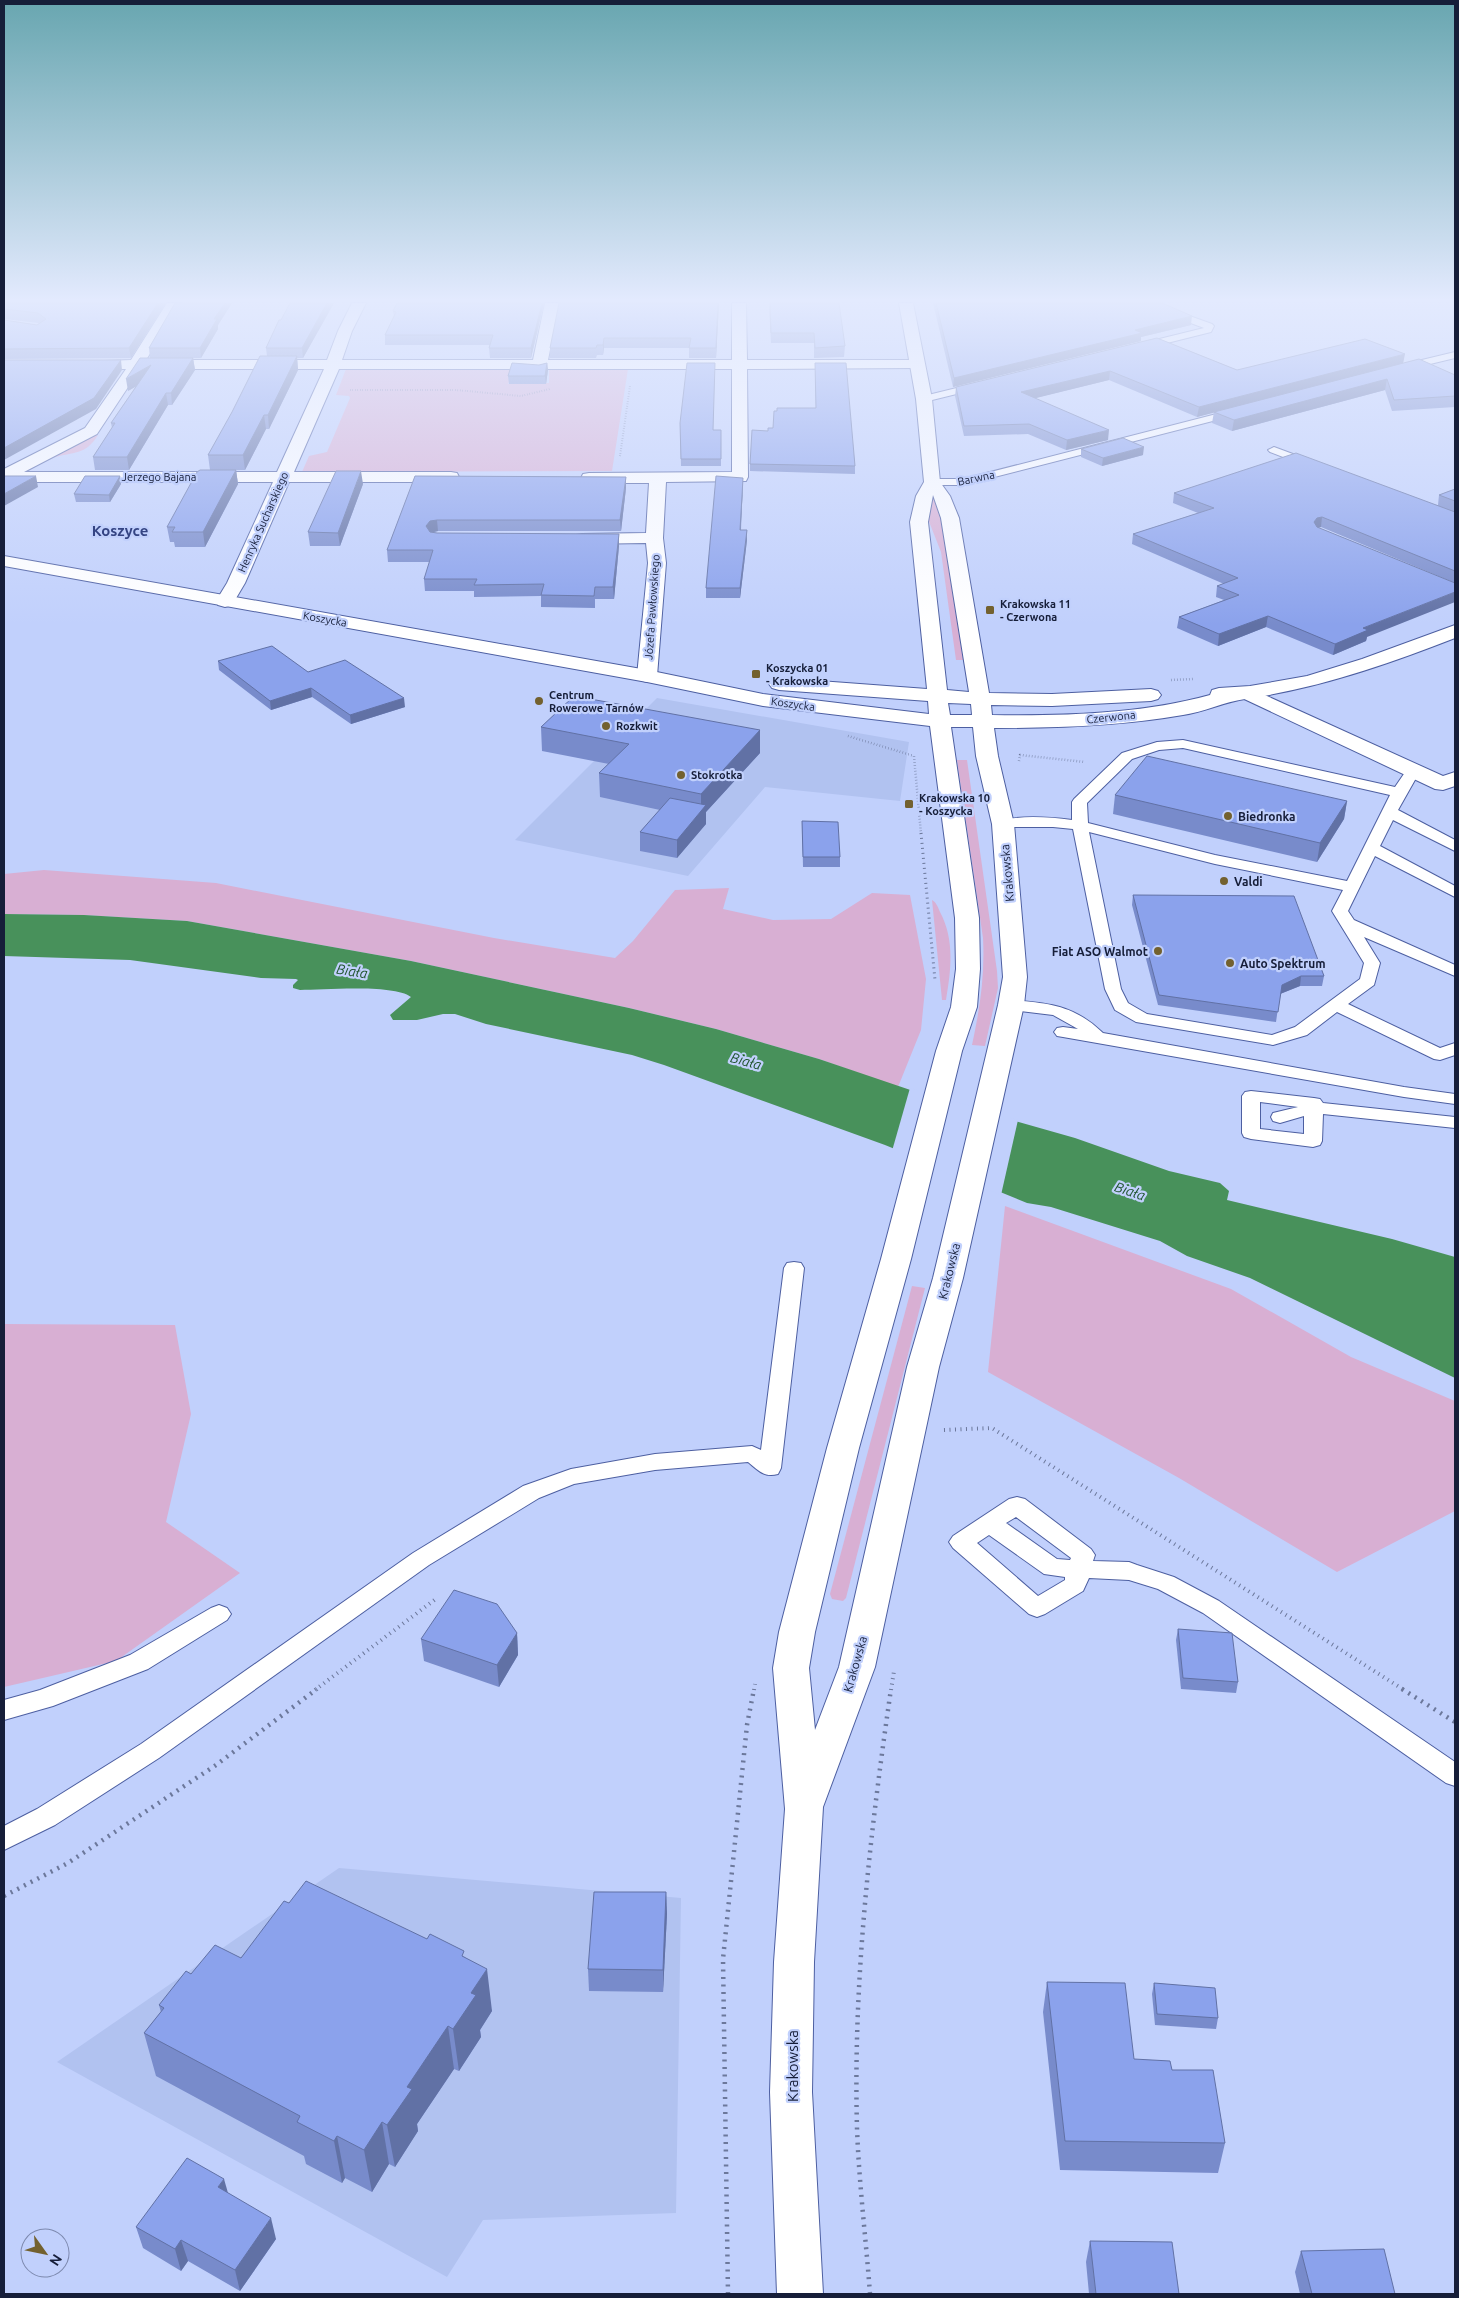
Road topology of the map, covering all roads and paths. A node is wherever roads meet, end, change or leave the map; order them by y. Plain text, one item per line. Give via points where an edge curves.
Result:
1 (104, 410) edge
2 (313, 410) edge
3 (627, 410) edge
4 (740, 410) edge
5 (925, 410) edge
6 (1240, 410) edge
7 (1274, 450) dead end
8 (619, 464) dead end
9 (1329, 470) edge
10 (4, 476) edge
11 (284, 477) junction
12 (471, 477) edge
13 (569, 478) edge
14 (658, 478) junction
15 (932, 482) junction
16 (654, 538) junction
17 (563, 539) edge
18 (4, 561) edge
19 (225, 601) junction
20 (1453, 634) edge
21 (647, 676) junction
22 (1242, 693) junction
23 (938, 697) junction
24 (980, 699) junction
25 (940, 721) junction
26 (981, 722) junction
27 (1020, 755) dead end
28 (914, 756) dead end
29 (1116, 766) junction
30 (1413, 771) junction
31 (1449, 781) edge
32 (1399, 792) junction
33 (1390, 812) junction
34 (1003, 824) junction
35 (1080, 824) junction
36 (1455, 846) edge
37 (1371, 848) junction
38 (1352, 887) junction
39 (1455, 892) edge
40 (1349, 924) junction
41 (1455, 971) edge
42 (935, 981) dead end
43 (1011, 1005) junction
44 (1335, 1006) junction
45 (1063, 1032) dead end
46 (1097, 1037) junction
47 (1455, 1048) edge
48 (1451, 1098) edge
49 (1280, 1117) dead end
50 (1455, 1123) edge
51 (794, 1268) dead end
52 (945, 1421) dead end
53 (943, 1430) junction
54 (941, 1438) dead end
55 (992, 1525) dead end
56 (1079, 1570) junction
57 (437, 1598) dead end
58 (219, 1614) dead end
59 (896, 1662) dead end
60 (4, 1710) edge
61 (1455, 1722) edge
62 (1455, 1776) edge
63 (804, 1809) junction
64 (4, 1839) edge
65 (4, 1896) edge
66 (800, 2294) edge
67 (870, 2294) edge

1 - 10 street via 90,431
2 - 11 street, Henryka Sucharskiego
3 - 8 path
4 - 14 street via 740,478
5 - 15 street, Krakowska
6 - 15 lane, Barwna via 963,482
7 - 9 lane
10 - 11 street, Jerzego Bajana
11 - 12 street, Jerzego Bajana
11 - 19 street, Henryka Sucharskiego
13 - 14 street
14 - 16 street, Józefa Pawłowskiego
15 - 23 street, Krakowska via 924,496 919,522
15 - 24 street, Krakowska via 942,496 950,518
16 - 17 street
16 - 21 street, Józefa Pawłowskiego via 657,563
18 - 19 street, Koszycka
19 - 21 street, Koszycka
20 - 22 street, Czerwona via 1321,678
21 - 23 street, Koszycka
21 - 25 street, Koszycka via 763,700
22 - 24 street, Czerwona via 1052,700
22 - 26 street, Czerwona via 1183,709 1113,717 1061,722
22 - 30 street
23 - 24 street
23 - 25 street, Krakowska
24 - 26 street, Krakowska
25 - 26 street
25 - 63 street, Krakowska via 967,918 968,969 964,1007 949,1051 797,1632 791,1668
26 - 34 street, Krakowska
27 - 29 path
28 - 42 path
29 - 32 lane via 1127,756 1149,748 1183,744
29 - 35 lane via 1079,802
30 - 31 street
30 - 32 lane
32 - 33 lane
33 - 36 lane
33 - 37 lane
34 - 35 lane via 1028,820
34 - 43 street, Krakowska via 1015,977
35 - 38 lane via 1197,856
35 - 44 lane via 1113,989 1121,1006 1142,1018 1273,1040 1301,1031
37 - 38 lane
37 - 39 lane
38 - 40 lane via 1340,911
40 - 41 lane
40 - 44 lane via 1372,963 1368,981
43 - 46 lane via 1041,1007 1076,1016
43 - 63 street, Krakowska via 948,1278 923,1367 857,1666
44 - 47 lane via 1440,1055
45 - 46 lane
46 - 48 lane
49 - 50 lane via 1315,1108
51 - 64 lane via 770,1468 752,1454 655,1462 571,1477 531,1492 421,1559 150,1751 46,1818
52 - 53 path
53 - 54 path
53 - 61 path via 992,1428
55 - 56 lane via 1052,1568
56 - 56 lane via 1083,1554 1017,1505 961,1542 1037,1608 1075,1585
56 - 62 lane via 1129,1571 1166,1583 1211,1608
57 - 65 path via 216,1765 68,1863
58 - 60 lane via 139,1662 44,1699
59 - 67 path via 872,1822 858,2017 857,2130
63 - 66 street, Krakowska via 794,1962 791,2092

